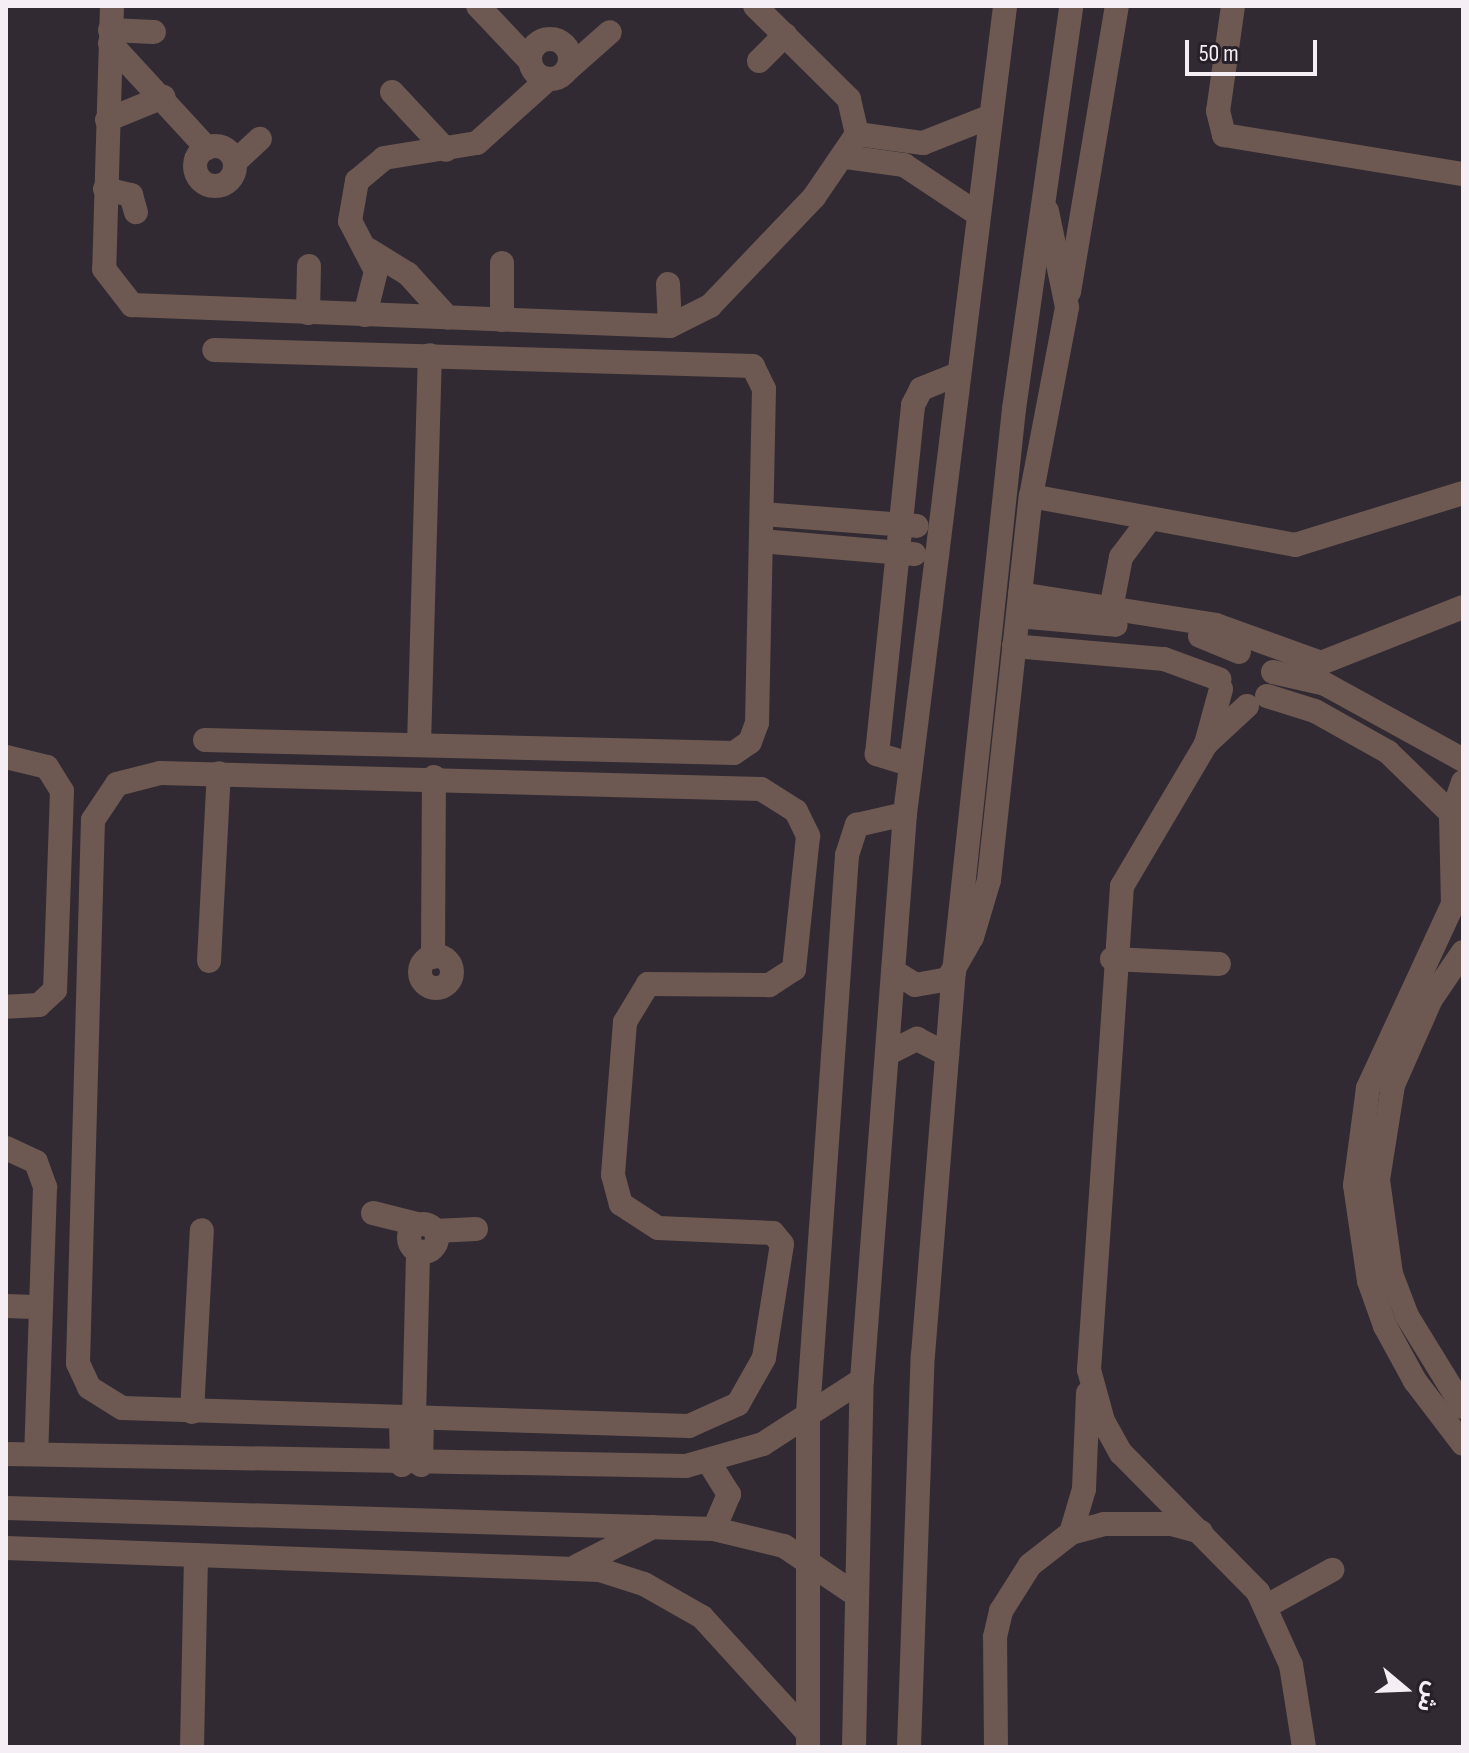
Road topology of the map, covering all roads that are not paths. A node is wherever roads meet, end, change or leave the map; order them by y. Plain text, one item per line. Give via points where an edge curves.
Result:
1 (478, 6) edge
2 (755, 6) edge
3 (1005, 6) edge
4 (1071, 6) edge
5 (1117, 6) edge
6 (1233, 6) edge
7 (111, 26) edge
8 (154, 32) dead end
9 (610, 32) dead end
10 (785, 35) junction
11 (530, 61) junction
12 (759, 61) dead end
13 (558, 74) junction
14 (392, 92) dead end
15 (163, 97) junction
16 (989, 117) junction
17 (107, 120) junction
18 (857, 134) junction
19 (260, 139) dead end
20 (207, 148) junction
21 (446, 150) junction
22 (846, 157) junction
23 (235, 162) junction
24 (1463, 174) edge
25 (105, 189) junction
26 (1043, 192) junction
27 (136, 212) dead end
28 (975, 212) junction
29 (369, 250) junction
30 (502, 263) dead end
31 (309, 266) dead end
32 (668, 284) dead end
33 (1067, 307) junction
34 (308, 313) junction
35 (365, 315) junction
36 (448, 318) junction
37 (502, 320) junction
38 (670, 326) junction
39 (214, 350) dead end
40 (430, 355) junction
41 (954, 376) junction
42 (1463, 493) edge
43 (1031, 496) junction
44 (762, 514) junction
45 (1149, 520) junction
46 (900, 525) junction
47 (935, 527) junction
48 (761, 541) junction
49 (897, 552) junction
50 (932, 555) junction
51 (1463, 607) edge
52 (1027, 609) junction
53 (1111, 609) junction
54 (1014, 646) junction
55 (1039, 647) junction
56 (1239, 652) junction
57 (1273, 672) junction
58 (1220, 684) junction
59 (1257, 701) junction
60 (205, 740) dead end
61 (1206, 744) junction
62 (419, 745) junction
63 (6, 757) edge
64 (1463, 760) edge
65 (909, 764) junction
66 (219, 773) junction
67 (434, 777) junction
68 (1463, 782) edge
69 (905, 814) junction
70 (1457, 820) edge
71 (1458, 902) edge
72 (1463, 952) edge
73 (433, 957) dead end
74 (1112, 959) junction
75 (209, 961) dead end
76 (1219, 964) dead end
77 (893, 971) junction
78 (954, 972) junction
79 (6, 1007) edge
80 (887, 1054) junction
81 (947, 1054) junction
82 (6, 1148) edge
83 (373, 1213) dead end
84 (426, 1227) junction
85 (476, 1229) dead end
86 (202, 1230) dead end
87 (6, 1306) edge
88 (41, 1307) junction
89 (1396, 1321) junction
90 (1089, 1370) junction
91 (862, 1380) junction
92 (1463, 1407) edge
93 (192, 1412) junction
94 (808, 1413) junction
95 (412, 1418) junction
96 (1463, 1444) edge
97 (1121, 1453) junction
98 (6, 1454) edge
99 (36, 1454) junction
100 (710, 1464) junction
101 (411, 1465) junction
102 (1085, 1471) junction
103 (6, 1508) edge
104 (658, 1525) junction
105 (714, 1529) junction
106 (1071, 1533) junction
107 (1204, 1533) junction
108 (6, 1548) edge
109 (196, 1555) junction
110 (805, 1556) junction
111 (577, 1566) junction
112 (1332, 1570) dead end
113 (856, 1595) junction
114 (1265, 1607) junction
115 (808, 1740) edge
116 (192, 1747) edge
117 (854, 1747) edge
118 (909, 1747) edge
119 (996, 1747) edge
120 (1304, 1747) edge

1 - 11 street
2 - 10 street
3 - 16 street
4 - 26 street
5 - 33 street
6 - 24 street via 1218,111 1224,135
7 - 8 street
7 - 15 street
7 - 17 street
9 - 13 street
10 - 12 street
10 - 18 street via 849,99
11 - 13 street
11 - 13 street via 533,47 552,38 568,50
13 - 21 street via 483,140
14 - 21 street
15 - 17 street
15 - 20 street
16 - 18 street via 923,143
16 - 28 street
17 - 25 street
18 - 22 street
19 - 23 street
20 - 23 street via 221,146
20 - 23 street via 196,163 204,181 223,184
21 - 29 street via 384,158 357,181 348,212
22 - 28 street via 904,165
22 - 38 street via 710,306
25 - 27 street via 131,195
25 - 34 street via 104,269 132,305
26 - 33 street
26 - 78 street
28 - 41 street
29 - 35 street via 376,271
29 - 36 street via 408,274
30 - 37 street
31 - 34 street
32 - 38 street
33 - 43 street
34 - 35 street
35 - 36 street
36 - 37 street
37 - 38 street
39 - 40 street
40 - 44 street via 753,366 764,389
40 - 62 street
41 - 46 street via 921,389 913,405
41 - 47 street
42 - 45 street via 1295,545
43 - 45 street
43 - 52 street
44 - 46 street
44 - 48 street
45 - 53 street via 1121,557
46 - 47 street
46 - 49 street
47 - 50 street
48 - 49 street
48 - 62 street via 757,723 743,749
49 - 50 street
49 - 65 street via 877,754
50 - 65 street
51 - 53 street via 1321,663 1216,625
52 - 53 street
52 - 54 street
52 - 55 street
52 - 56 street via 1178,631
54 - 55 street
54 - 78 street via 989,880
55 - 58 street via 1181,662
56 - 57 street via 1260,655
56 - 58 street
57 - 59 street
57 - 64 street via 1325,684
58 - 59 street
58 - 61 street
59 - 61 street
59 - 70 street via 1315,711 1388,752
60 - 62 street
61 - 74 street via 1134,857 1115,916
63 - 79 street via 47,767 62,791 57,979 39,1005
65 - 69 street
66 - 67 street
66 - 75 street
66 - 93 street via 131,777 106,794 93,820 78,1363 89,1387 110,1404
67 - 73 street
67 - 95 street via 761,789 786,801 808,836 800,954 783,980 648,984 625,1022 613,1175 621,1204 658,1228 773,1233 782,1244 764,1358 750,1391 724,1414 689,1426
68 - 70 street
69 - 77 street
69 - 94 street via 857,825 847,855
70 - 71 street
71 - 89 street via 1388,1035 1359,1136 1359,1233
72 - 89 street via 1410,1041 1382,1132 1381,1227
74 - 76 street
74 - 90 street
77 - 78 street via 923,987
77 - 80 street
78 - 81 street
80 - 81 street via 917,1039
80 - 91 street
81 - 118 street via 920,1416
82 - 88 street via 26,1154 42,1174
83 - 84 street
84 - 85 street
84 - 95 street via 409,1241 418,1251
86 - 93 street
87 - 88 street
88 - 99 street
89 - 92 street
89 - 96 street via 1415,1381
90 - 97 street via 1103,1421
90 - 102 street
91 - 94 street
91 - 113 street
93 - 95 street
94 - 100 street via 763,1444
94 - 110 street
95 - 101 street
97 - 102 street
97 - 107 street
98 - 99 street
99 - 101 street
100 - 101 street
100 - 105 street via 729,1494
102 - 106 street
103 - 104 street
104 - 105 street
104 - 111 street
105 - 110 street
106 - 107 street via 1137,1521
106 - 119 street via 1030,1565 1001,1611
107 - 114 street
108 - 109 street
109 - 111 street
109 - 116 street
110 - 113 street
110 - 115 street
111 - 115 street via 644,1584 702,1617
112 - 114 street
113 - 117 street
114 - 120 street via 1291,1665

